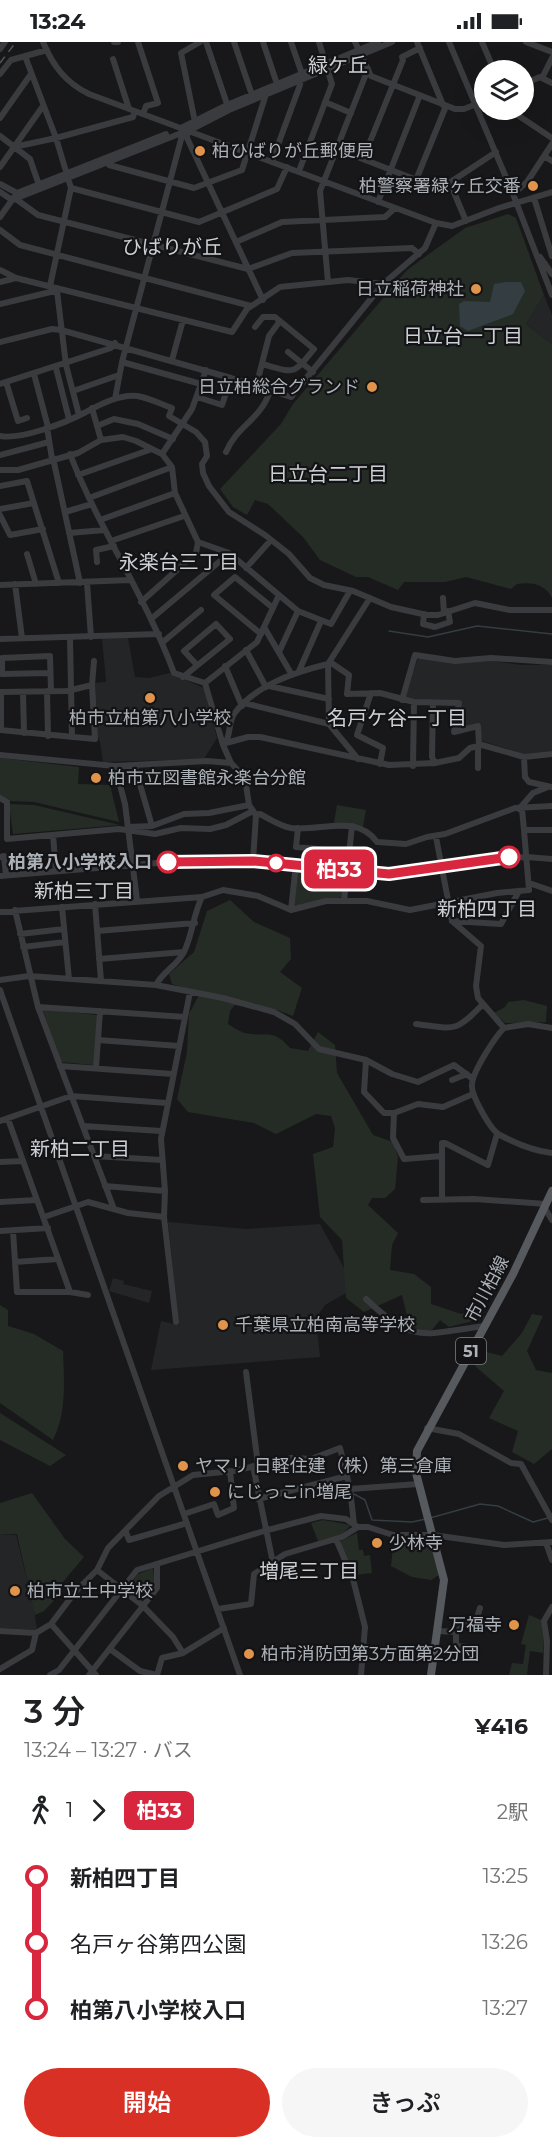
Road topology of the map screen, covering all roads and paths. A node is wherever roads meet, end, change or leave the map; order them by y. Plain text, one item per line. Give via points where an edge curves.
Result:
1 (5, 42) edge
2 (43, 42) edge
3 (138, 42) edge
4 (200, 42) edge
5 (206, 42) edge
6 (234, 42) edge
7 (262, 42) edge
8 (291, 42) edge
9 (319, 42) edge
10 (355, 42) edge
11 (378, 42) edge
12 (392, 42) edge
13 (449, 42) edge
14 (482, 42) edge
15 (526, 42) edge
16 (418, 45) edge
17 (0, 49) edge
18 (46, 50) junction
19 (360, 52) junction
20 (552, 52) edge
21 (25, 56) junction
22 (552, 58) edge
23 (113, 60) dead end
24 (490, 60) edge
25 (327, 66) junction
26 (368, 69) junction
27 (0, 74) edge
28 (31, 74) junction
29 (301, 77) junction
30 (542, 78) junction
31 (534, 81) edge
32 (552, 83) edge
33 (393, 85) junction
34 (278, 87) junction
35 (267, 91) junction
36 (252, 95) junction
37 (420, 95) junction
38 (325, 102) junction
39 (474, 103) edge
40 (445, 105) junction
41 (474, 105) edge
42 (44, 106) junction
43 (228, 108) junction
44 (132, 110) junction
45 (351, 113) junction
46 (143, 114) junction
47 (0, 118) edge
48 (482, 120) edge
49 (525, 120) edge
50 (195, 122) junction
51 (184, 130) junction
52 (0, 136) edge
53 (56, 138) junction
54 (552, 138) edge
55 (552, 144) edge
56 (14, 147) junction
57 (337, 149) junction
58 (248, 152) junction
59 (496, 152) junction
60 (544, 156) junction
61 (106, 159) junction
62 (363, 159) junction
63 (272, 161) junction
64 (552, 161) edge
65 (0, 166) edge
66 (287, 167) junction
67 (390, 169) junction
68 (299, 171) junction
69 (67, 175) junction
70 (416, 180) junction
71 (169, 181) junction
72 (324, 181) junction
73 (208, 182) junction
74 (450, 183) junction
75 (0, 184) edge
76 (39, 187) junction
77 (71, 188) junction
78 (0, 192) edge
79 (552, 192) edge
80 (513, 194) junction
81 (15, 198) junction
82 (534, 198) junction
83 (378, 202) junction
84 (516, 202) junction
85 (394, 208) junction
86 (160, 212) junction
87 (222, 213) junction
88 (0, 217) edge
89 (322, 219) junction
90 (466, 221) junction
91 (64, 222) junction
92 (436, 224) junction
93 (0, 230) edge
94 (236, 242) junction
95 (153, 243) junction
96 (535, 249) junction
97 (325, 250) junction
98 (57, 254) junction
99 (418, 254) junction
100 (550, 254) edge
101 (552, 268) edge
102 (248, 269) junction
103 (0, 270) edge
104 (552, 274) edge
105 (145, 276) junction
106 (16, 278) junction
107 (0, 282) edge
108 (328, 282) junction
109 (383, 284) junction
110 (50, 286) junction
111 (60, 290) junction
112 (552, 295) edge
113 (263, 300) junction
114 (0, 304) edge
115 (251, 306) junction
116 (137, 308) junction
117 (183, 320) junction
118 (280, 321) junction
119 (255, 327) dead end
120 (61, 330) junction
121 (0, 342) edge
122 (115, 343) junction
123 (126, 346) junction
124 (288, 352) dead end
125 (172, 360) junction
126 (122, 362) junction
127 (302, 363) junction
128 (66, 364) junction
129 (262, 364) junction
130 (56, 368) junction
131 (206, 370) junction
132 (313, 372) junction
133 (34, 374) junction
134 (119, 375) junction
135 (231, 378) junction
136 (3, 383) edge
137 (201, 384) junction
138 (256, 387) junction
139 (73, 391) junction
140 (270, 391) junction
141 (197, 397) junction
142 (115, 399) junction
143 (92, 408) junction
144 (79, 415) junction
145 (27, 418) dead end
146 (69, 419) junction
147 (184, 424) junction
148 (97, 426) junction
149 (48, 427) junction
150 (0, 436) edge
151 (173, 439) junction
152 (101, 440) junction
153 (49, 442) junction
154 (152, 449) junction
155 (226, 452) dead end
156 (70, 454) junction
157 (162, 454) junction
158 (0, 455) edge
159 (52, 459) junction
160 (172, 467) junction
161 (0, 470) edge
162 (78, 475) junction
163 (0, 486) edge
164 (175, 493) junction
165 (90, 501) junction
166 (34, 503) junction
167 (0, 509) edge
168 (65, 512) junction
169 (0, 515) edge
170 (184, 516) junction
171 (100, 520) junction
172 (43, 529) junction
173 (105, 530) junction
174 (69, 533) junction
175 (271, 540) junction
176 (198, 542) junction
177 (113, 544) junction
178 (27, 554) dead end
179 (98, 561) dead end
180 (219, 562) dead end
181 (246, 568) junction
182 (130, 580) junction
183 (59, 583) junction
184 (83, 583) junction
185 (15, 584) junction
186 (36, 584) junction
187 (0, 585) edge
188 (350, 591) junction
189 (279, 595) junction
190 (370, 598) junction
191 (443, 598) dead end
192 (141, 602) junction
193 (273, 608) junction
194 (201, 610) dead end
195 (552, 610) edge
196 (298, 611) junction
197 (446, 612) junction
198 (424, 614) junction
199 (151, 619) junction
200 (321, 621) junction
201 (263, 631) junction
202 (159, 634) junction
203 (91, 637) junction
204 (22, 638) junction
205 (70, 638) junction
206 (0, 639) edge
207 (163, 642) junction
208 (246, 650) junction
209 (279, 652) junction
210 (94, 661) dead end
211 (552, 662) edge
212 (329, 663) junction
213 (1, 665) edge
214 (197, 665) junction
215 (225, 666) junction
216 (299, 671) junction
217 (50, 673) junction
218 (292, 675) junction
219 (183, 677) junction
220 (205, 683) junction
221 (92, 685) junction
222 (267, 686) junction
223 (70, 690) junction
224 (1, 692) edge
225 (23, 692) junction
226 (49, 692) junction
227 (371, 693) junction
228 (329, 699) junction
229 (402, 700) junction
230 (414, 702) junction
231 (433, 703) junction
232 (243, 704) junction
233 (329, 724) junction
234 (0, 730) edge
235 (24, 733) junction
236 (48, 736) junction
237 (72, 737) junction
238 (225, 744) junction
239 (478, 746) junction
240 (552, 754) edge
241 (0, 755) edge
242 (524, 757) junction
243 (358, 760) junction
244 (231, 763) junction
245 (435, 763) junction
246 (380, 764) junction
247 (115, 766) junction
248 (413, 766) junction
249 (135, 767) junction
250 (478, 768) dead end
251 (550, 787) edge
252 (0, 798) edge
253 (552, 806) edge
254 (520, 809) junction
255 (252, 810) junction
256 (3, 823) edge
257 (152, 826) junction
258 (352, 826) junction
259 (298, 828) junction
260 (128, 830) junction
261 (524, 830) junction
262 (552, 830) edge
263 (53, 835) junction
264 (436, 837) junction
265 (350, 852) junction
266 (0, 857) edge
267 (527, 857) junction
268 (552, 859) edge
269 (253, 861) junction
270 (134, 864) junction
271 (296, 864) junction
272 (442, 867) junction
273 (348, 870) junction
274 (56, 871) junction
275 (3, 875) edge
276 (529, 883) junction
277 (519, 891) junction
278 (552, 891) edge
279 (202, 897) junction
280 (137, 900) junction
281 (344, 901) junction
282 (448, 903) junction
283 (94, 904) junction
284 (62, 907) junction
285 (15, 910) junction
286 (291, 910) junction
287 (0, 912) edge
288 (452, 921) junction
289 (195, 923) junction
290 (64, 929) junction
291 (97, 931) junction
292 (20, 934) junction
293 (65, 942) junction
294 (23, 947) junction
295 (184, 952) junction
296 (99, 959) junction
297 (29, 976) junction
298 (69, 979) junction
299 (0, 980) edge
300 (101, 981) junction
301 (156, 985) junction
302 (0, 990) edge
303 (190, 992) junction
304 (483, 1004) junction
305 (39, 1007) junction
306 (100, 1011) junction
307 (185, 1017) junction
308 (416, 1024) dead end
309 (504, 1028) junction
310 (552, 1028) edge
311 (98, 1040) junction
312 (179, 1046) junction
313 (366, 1060) junction
314 (60, 1066) junction
315 (96, 1068) junction
316 (173, 1074) junction
317 (470, 1077) junction
318 (452, 1080) dead end
319 (473, 1094) junction
320 (71, 1096) junction
321 (167, 1103) junction
322 (39, 1107) junction
323 (394, 1113) junction
324 (8, 1119) junction
325 (0, 1121) edge
326 (82, 1126) junction
327 (161, 1131) junction
328 (497, 1134) junction
329 (552, 1153) edge
330 (94, 1156) junction
331 (441, 1156) junction
332 (162, 1160) junction
333 (23, 1161) junction
334 (0, 1162) edge
335 (105, 1186) junction
336 (165, 1191) junction
337 (552, 1191) edge
338 (442, 1199) junction
339 (38, 1200) junction
340 (423, 1200) dead end
341 (0, 1202) edge
342 (545, 1205) junction
343 (75, 1207) junction
344 (114, 1209) junction
345 (44, 1217) junction
346 (164, 1217) junction
347 (552, 1220) edge
348 (48, 1228) junction
349 (13, 1230) junction
350 (0, 1231) edge
351 (58, 1259) junction
352 (15, 1262) junction
353 (69, 1292) junction
354 (88, 1295) dead end
355 (366, 1299) dead end
356 (176, 1322) dead end
357 (484, 1326) junction
358 (246, 1372) dead end
359 (427, 1428) junction
360 (255, 1465) junction
361 (230, 1471) junction
362 (347, 1476) junction
363 (418, 1484) junction
364 (174, 1486) junction
365 (350, 1489) junction
366 (258, 1499) junction
367 (184, 1514) junction
368 (551, 1517) edge
369 (187, 1523) junction
370 (356, 1526) junction
371 (264, 1531) junction
372 (126, 1532) junction
373 (433, 1535) junction
374 (336, 1539) junction
375 (549, 1542) edge
376 (197, 1551) junction
377 (552, 1560) edge
378 (273, 1563) junction
379 (157, 1564) junction
380 (97, 1570) junction
381 (122, 1589) junction
382 (143, 1606) junction
383 (552, 1607) edge
384 (480, 1608) dead end
385 (218, 1609) junction
386 (51, 1624) junction
387 (224, 1628) junction
388 (0, 1630) edge
389 (438, 1630) junction
390 (456, 1632) junction
391 (36, 1633) junction
392 (110, 1649) junction
393 (74, 1651) junction
394 (183, 1653) junction
395 (470, 1654) dead end
396 (0, 1669) edge
397 (92, 1674) edge
398 (50, 1675) edge
399 (157, 1675) edge
400 (240, 1675) edge
401 (361, 1675) edge
402 (431, 1675) edge
403 (546, 1675) edge

1 - 17 street
2 - 18 street
3 - 46 street via 158,103 146,106
4 - 50 street via 181,52
5 - 43 street
6 - 36 street
7 - 34 street
8 - 29 street
9 - 25 street
10 - 19 street
11 - 19 street
12 - 19 street
13 - 39 street
14 - 24 street
15 - 20 street
16 - 33 street via 402,57
16 - 40 street
18 - 21 street
18 - 44 street via 72,84
19 - 25 street
19 - 26 street
21 - 27 street via 11,60
21 - 28 street
22 - 30 street
23 - 44 street
25 - 29 street
25 - 38 street via 332,84
26 - 33 street via 371,76
26 - 45 street
28 - 42 street
28 - 47 street
29 - 34 street
29 - 63 street
30 - 31 street
30 - 32 street
33 - 37 street
33 - 62 street
34 - 35 street
35 - 36 street
35 - 43 street
35 - 58 street
36 - 43 street
37 - 40 street
37 - 67 street
38 - 45 street
38 - 68 street
40 - 41 street via 460,110
40 - 70 street
42 - 53 street
42 - 56 street
43 - 50 street
43 - 51 street
44 - 46 street
44 - 53 street via 133,117
45 - 57 street
46 - 51 street
48 - 59 street
49 - 54 street
50 - 51 street
51 - 58 street
51 - 61 street
51 - 71 street
51 - 73 street
52 - 56 street
53 - 56 street
53 - 69 street
55 - 60 street
56 - 65 street
56 - 76 street via 30,159
57 - 62 street
57 - 72 street
58 - 63 street
58 - 73 street via 242,170
59 - 74 street
59 - 80 street
60 - 64 street
60 - 80 street
61 - 69 street
61 - 71 street via 109,165
62 - 67 street
63 - 66 street
66 - 68 street
66 - 87 street via 277,189
67 - 70 street
67 - 83 street
68 - 72 street
69 - 76 street
69 - 77 street
70 - 74 street via 440,189
71 - 73 street via 194,188
71 - 86 street
72 - 83 street
72 - 89 street via 320,191
73 - 87 street
74 - 90 street
75 - 81 street
76 - 81 street
77 - 86 street
77 - 91 street
78 - 81 street
79 - 82 street
80 - 84 street
81 - 88 street
81 - 91 street via 38,215
82 - 84 street
82 - 100 street
83 - 85 street
84 - 90 street
84 - 96 street
85 - 89 street via 385,217
85 - 92 street
86 - 87 street via 199,222
86 - 95 street
87 - 94 street
89 - 94 street via 282,222
89 - 97 street
90 - 92 street via 452,226
91 - 95 street
91 - 98 street
92 - 99 street via 428,245
93 - 98 street via 20,244
94 - 102 street
95 - 102 street
95 - 105 street
96 - 104 street
96 - 112 street
97 - 99 street via 412,248
97 - 102 street via 292,253
97 - 108 street
98 - 105 street
98 - 110 street
99 - 109 street
100 - 101 street
102 - 113 street
103 - 106 street
105 - 115 street
105 - 116 street
106 - 107 street
106 - 110 street
108 - 109 street
108 - 113 street via 280,287
109 - 132 street
110 - 111 street
111 - 114 street
111 - 116 street
111 - 120 street
113 - 115 street
115 - 117 street via 232,332
116 - 117 street
116 - 123 street
117 - 125 street
118 - 119 street via 264,317
118 - 127 street via 314,349
118 - 129 street via 269,336
120 - 121 street
120 - 122 street
120 - 128 street
122 - 123 street
122 - 128 street via 111,348
123 - 125 street
123 - 126 street
124 - 127 street
125 - 131 street
126 - 134 street
126 - 137 street
127 - 129 street via 291,372
127 - 132 street
128 - 130 street
128 - 139 street
129 - 138 street
130 - 133 street
130 - 146 street
131 - 135 street
131 - 137 street
132 - 140 street via 291,397
133 - 136 street
133 - 149 street
134 - 139 street
134 - 142 street
135 - 138 street
135 - 141 street via 222,405
136 - 145 street via 18,422
137 - 141 street
138 - 140 street
139 - 144 street
140 - 155 street via 263,410 235,435
141 - 147 street
142 - 143 street
142 - 147 street via 147,398 172,408 169,416
143 - 144 street
143 - 148 street
144 - 146 street
146 - 149 street
147 - 151 street
147 - 175 street via 205,442 203,473 214,494 229,513
148 - 151 street via 114,419
148 - 152 street
149 - 150 street via 16,437
149 - 153 street
151 - 157 street
152 - 154 street via 123,437
152 - 156 street
153 - 158 street
153 - 159 street
154 - 157 street
154 - 162 street
156 - 159 street
156 - 162 street
157 - 160 street
159 - 161 street via 18,470
159 - 168 street
160 - 164 street
160 - 165 street
162 - 165 street
163 - 166 street via 27,481
164 - 170 street
164 - 171 street
165 - 168 street
165 - 171 street
166 - 167 street
166 - 172 street
168 - 174 street
169 - 172 street via 10,535
170 - 176 street
170 - 177 street
171 - 173 street
172 - 183 street
173 - 174 street
173 - 177 street
174 - 184 street
175 - 181 street
175 - 188 street via 310,578
176 - 181 street via 229,553
176 - 192 street via 196,553
177 - 179 street via 96,550
177 - 182 street
178 - 186 street
180 - 199 street
181 - 189 street
182 - 184 street
182 - 192 street
183 - 184 street
183 - 186 street
184 - 203 street
185 - 186 street
185 - 187 street
185 - 204 street
188 - 190 street
188 - 200 street via 331,624
189 - 193 street
189 - 196 street
190 - 198 street
190 - 212 street
191 - 197 street
192 - 199 street
193 - 201 street
193 - 201 street via 236,578 214,595
194 - 207 street
195 - 197 street via 510,610 475,603
196 - 200 street
196 - 209 street
197 - 198 street
197 - 198 street via 450,622 435,627 423,624
199 - 202 street
200 - 216 street
201 - 208 street via 258,642
201 - 209 street
202 - 203 street
202 - 207 street
203 - 205 street
204 - 205 street
204 - 206 street
205 - 223 street
207 - 219 street via 174,673
208 - 215 street
208 - 222 street
209 - 218 street
210 - 221 street
211 - 229 street via 491,658 455,661 415,655
212 - 216 street
212 - 227 street via 349,675 347,694
212 - 228 street
213 - 217 street via 2,675
213 - 217 street via 2,658 50,656
214 - 214 street via 230,639 216,624 184,651
214 - 219 street
215 - 220 street
215 - 232 street
216 - 218 street
217 - 226 street
218 - 222 street
219 - 220 street
220 - 238 street
221 - 223 street
221 - 237 street via 95,739
222 - 228 street
222 - 232 street
223 - 226 street
223 - 237 street
224 - 225 street
224 - 234 street
225 - 226 street
225 - 235 street
226 - 236 street
227 - 229 street
227 - 246 street via 357,735 383,748
228 - 233 street
229 - 230 street
230 - 231 street
230 - 248 street
231 - 239 street via 459,703 454,732 478,726
231 - 245 street
232 - 233 street
232 - 238 street via 232,717
233 - 243 street
234 - 235 street
235 - 236 street
236 - 237 street
238 - 243 street via 260,737
238 - 244 street
239 - 242 street
239 - 245 street via 459,758
239 - 250 street
240 - 242 street
241 - 247 street
242 - 251 street via 529,782
243 - 246 street
244 - 249 street
244 - 255 street via 245,778
245 - 248 street
246 - 248 street
247 - 249 street
247 - 260 street
249 - 257 street
251 - 254 street via 533,793
252 - 256 street via 7,802
253 - 254 street
254 - 261 street
254 - 264 street
255 - 257 street via 184,814
255 - 259 street
255 - 260 street via 210,829 181,828 155,834
255 - 269 street
256 - 263 street via 8,838
257 - 260 street
258 - 259 street
258 - 264 street via 369,832 381,843 406,844
258 - 265 street
259 - 265 street via 296,847
260 - 263 street
260 - 270 street
261 - 262 street
261 - 267 street
263 - 274 street
264 - 272 street
265 - 273 street
266 - 275 street via 4,856
267 - 268 street
267 - 272 street
267 - 276 street
269 - 270 street
269 - 271 street
270 - 274 street
270 - 280 street
271 - 273 street
271 - 286 street
272 - 273 street via 405,873
272 - 282 street
273 - 281 street
274 - 275 street
276 - 277 street via 529,890
276 - 278 street
277 - 282 street
277 - 288 street via 501,924
279 - 280 street
279 - 286 street via 223,890 258,896
279 - 289 street
280 - 283 street
281 - 282 street via 367,901 410,910
281 - 286 street
282 - 288 street
283 - 284 street
283 - 291 street
284 - 285 street
284 - 290 street
285 - 287 street
285 - 292 street
288 - 304 street via 481,946 476,986
289 - 291 street
289 - 295 street
290 - 292 street
290 - 293 street
291 - 296 street
292 - 294 street
293 - 294 street
293 - 298 street
294 - 297 street
295 - 296 street
295 - 301 street via 178,962 162,973
296 - 300 street
297 - 298 street
297 - 299 street
297 - 305 street
298 - 300 street
300 - 301 street
301 - 303 street
302 - 322 street
303 - 307 street
303 - 313 street via 274,1012 295,1024 319,1049
304 - 308 street via 462,1026 449,1029
304 - 309 street
305 - 306 street
305 - 314 street
306 - 307 street
306 - 311 street
307 - 312 street
309 - 310 street via 528,1024
309 - 317 street
311 - 312 street
311 - 315 street
312 - 316 street
313 - 317 street via 418,1082 454,1065
313 - 323 street via 364,1092 384,1113
314 - 315 street
314 - 320 street
315 - 316 street
316 - 321 street
317 - 318 street
317 - 319 street
319 - 323 street via 443,1107 418,1104
319 - 328 street
320 - 321 street
320 - 322 street
320 - 326 street
321 - 327 street
322 - 324 street
322 - 343 street
323 - 331 street via 393,1138 404,1159
324 - 325 street
324 - 333 street
326 - 327 street
326 - 330 street
327 - 332 street
328 - 329 street
328 - 331 street via 488,1165 445,1143
330 - 332 street
330 - 335 street
331 - 338 street
332 - 336 street
333 - 334 street
333 - 339 street
335 - 336 street
335 - 344 street
336 - 346 street
337 - 342 main road, 市川柏線 / 51
338 - 340 street
338 - 342 street
339 - 341 street
339 - 345 street
342 - 347 street
342 - 357 main road, 市川柏線 / 51
343 - 344 street via 88,1202
343 - 345 street
343 - 364 street
344 - 346 street
345 - 348 street
346 - 356 street
348 - 349 street
348 - 351 street
349 - 350 street
349 - 352 street
351 - 352 street
351 - 353 street
352 - 353 street via 16,1292
353 - 354 street
355 - 357 street via 383,1316 409,1332 429,1334
357 - 359 main road, 市川柏線 / 51
358 - 360 street
359 - 363 main road, 市川柏線 / 51 via 416,1460
359 - 368 street via 459,1434 511,1463 521,1464
360 - 361 street
360 - 362 street via 292,1458 311,1459 340,1448
360 - 366 street
361 - 364 street via 199,1473
361 - 367 street via 234,1508 218,1515 214,1504
362 - 365 street
362 - 366 street
363 - 365 street
363 - 373 main road, 市川柏線 / 51
364 - 367 street
364 - 372 street via 159,1496
365 - 370 street
366 - 371 street
367 - 369 street
369 - 372 street via 129,1540
369 - 376 street
370 - 371 street via 346,1519 321,1516
370 - 373 street via 393,1535
370 - 374 street
371 - 376 street
371 - 378 street
372 - 380 street via 108,1548
373 - 375 street via 504,1545
373 - 389 main road, 市川柏線 / 51 via 444,1580
374 - 378 street via 285,1554
374 - 401 street via 353,1579 365,1627
375 - 377 street
376 - 379 street
376 - 385 street
378 - 385 street via 258,1570 252,1579 251,1604
379 - 381 street via 137,1570
379 - 382 street via 157,1588
380 - 381 street
380 - 386 street
381 - 382 street
381 - 393 street
382 - 392 street
382 - 394 street
383 - 403 street via 544,1622
384 - 390 street via 475,1624 465,1624
385 - 387 street
386 - 391 street
386 - 393 street
387 - 394 street
387 - 400 street
388 - 391 street
389 - 390 street
389 - 402 main road, 市川柏線 / 51
390 - 395 street via 456,1646 469,1647
391 - 396 street via 32,1650
392 - 397 street
392 - 399 street via 140,1671
393 - 397 street
393 - 398 street
394 - 399 street via 162,1658

